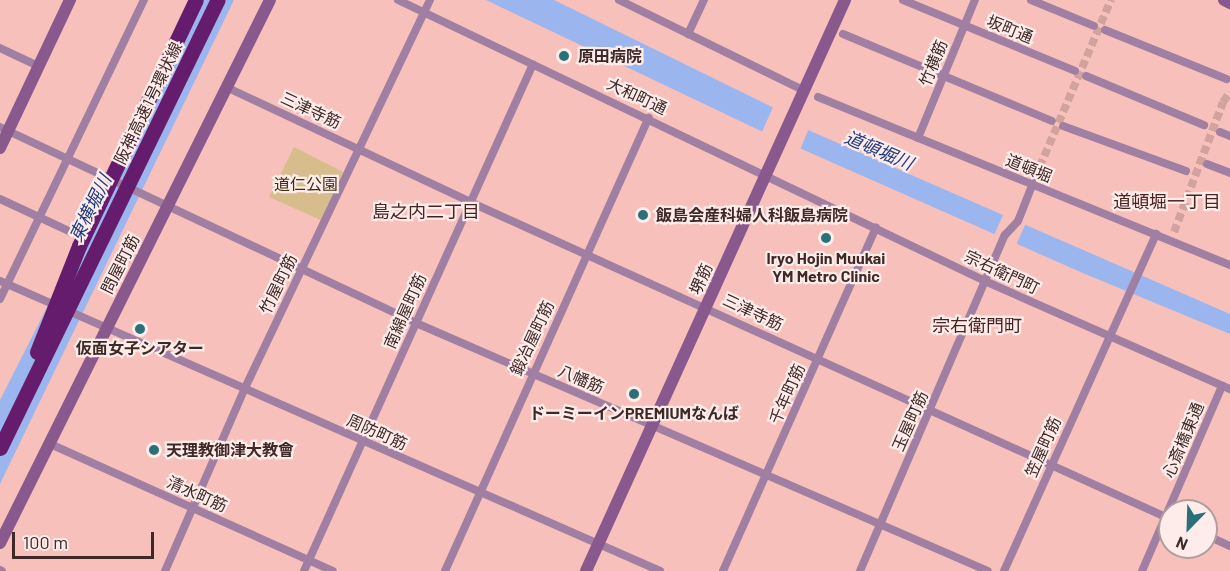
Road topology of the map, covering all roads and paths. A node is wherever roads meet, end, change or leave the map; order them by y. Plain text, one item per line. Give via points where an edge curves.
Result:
1 (70, 0) edge
2 (144, 0) edge
3 (196, 0) edge
4 (219, 0) edge
5 (270, 0) edge
6 (398, 0) edge
7 (430, 0) edge
8 (619, 0) edge
9 (704, 0) edge
10 (844, 0) edge
11 (975, 0) edge
12 (1031, 0) edge
13 (1224, 0) edge
14 (909, 1) edge
15 (1230, 3) edge
16 (424, 12) junction
17 (1094, 26) dead end
18 (964, 27) junction
19 (1105, 30) dead end
20 (688, 34) junction
21 (843, 34) dead end
22 (0, 48) edge
23 (533, 64) junction
24 (38, 66) junction
25 (1075, 71) dead end
26 (944, 75) junction
27 (1086, 76) dead end
28 (1226, 79) dead end
29 (226, 87) junction
30 (803, 90) junction
31 (818, 97) dead end
32 (649, 118) junction
33 (1052, 121) dead end
34 (1204, 125) dead end
35 (1063, 126) dead end
36 (4, 129) edge
37 (1220, 132) dead end
38 (1230, 136) edge
39 (918, 138) junction
40 (0, 148) edge
41 (358, 149) junction
42 (67, 160) junction
43 (1207, 164) dead end
44 (1186, 171) dead end
45 (1230, 173) edge
46 (766, 175) junction
47 (1034, 182) junction
48 (0, 199) edge
49 (470, 202) junction
50 (167, 207) junction
51 (39, 218) junction
52 (876, 228) junction
53 (71, 232) dead end
54 (1156, 234) junction
55 (588, 254) junction
56 (1230, 265) edge
57 (302, 270) junction
58 (4, 282) edge
59 (987, 282) junction
60 (0, 299) edge
61 (706, 307) junction
62 (416, 323) junction
63 (105, 330) junction
64 (1109, 336) junction
65 (819, 359) junction
66 (532, 375) junction
67 (1226, 387) edge
68 (244, 390) junction
69 (931, 410) junction
70 (652, 425) junction
71 (362, 442) junction
72 (48, 443) junction
73 (0, 448) edge
74 (1051, 465) junction
75 (766, 476) junction
76 (478, 493) junction
77 (1176, 499) edge
78 (191, 508) junction
79 (1158, 513) edge
80 (880, 525) junction
81 (1158, 538) edge
82 (0, 543) edge
83 (597, 545) junction
84 (309, 560) junction
85 (165, 571) edge
86 (304, 571) edge
87 (333, 571) edge
88 (444, 571) edge
89 (586, 571) edge
90 (660, 571) edge
91 (723, 571) edge
92 (860, 571) edge
93 (988, 571) edge
94 (1004, 571) edge
95 (1142, 571) edge

1 - 24 street
2 - 42 street
3 - 73 highway, bridge via 79,246
4 - 73 highway, 阪神高速1号環状線, bridge
5 - 29 street, 問屋町筋
6 - 16 street, 大和町通
7 - 16 street, 竹屋町筋
8 - 20 street
9 - 20 street
10 - 30 street, 堺筋
11 - 18 street, 竹横筋
12 - 17 street
13 - 15 street
14 - 18 street, 坂町通
16 - 23 street, 大和町通
16 - 41 street, 竹屋町筋
18 - 25 street, 坂町通
18 - 26 street, 竹横筋
19 - 28 street
20 - 30 street
21 - 26 street
22 - 24 street
23 - 32 street, 大和町通
23 - 49 street, 南綿屋町筋
24 - 36 street
26 - 33 street
26 - 39 street, 竹横筋
27 - 34 street
29 - 41 street, 三津寺筋
29 - 50 street, 問屋町筋
30 - 46 street, 堺筋
31 - 39 street, 道頓堀
32 - 46 street, 大和町通
32 - 55 street, 鍛冶屋町筋
35 - 44 street
36 - 40 street
36 - 42 street, 八幡筋
37 - 38 street
39 - 47 street, 道頓堀
41 - 49 street, 三津寺筋
41 - 57 street, 竹屋町筋
42 - 50 street, 八幡筋, bridge
42 - 51 street
43 - 45 street
46 - 52 street, 宗右衛門町
46 - 61 street, 堺筋
47 - 54 street, 道頓堀
47 - 59 street, 玉屋町筋
48 - 51 street
49 - 55 street, 三津寺筋
49 - 62 street, 南綿屋町筋
50 - 57 street, 八幡筋
50 - 63 street, 問屋町筋
51 - 53 street
51 - 58 street
52 - 59 street, 宗右衛門町
52 - 65 street, 千年町筋
54 - 56 street, 道頓堀 via 1172,236
54 - 64 street, 笠屋町筋
55 - 61 street, 三津寺筋
55 - 66 street, 鍛冶屋町筋
57 - 62 street, 八幡筋
57 - 68 street, 竹屋町筋
58 - 60 street
58 - 63 street, 周防町筋, bridge
59 - 64 street, 宗右衛門町
59 - 69 street, 玉屋町筋
61 - 65 street, 三津寺筋
61 - 70 street, 堺筋
62 - 66 street, 八幡筋
62 - 71 street, 南綿屋町筋
63 - 68 street, 周防町筋
63 - 72 street, 問屋町筋
64 - 67 street, 宗右衛門町
64 - 74 street, 笠屋町筋
65 - 69 street, 三津寺筋
65 - 75 street, 千年町筋
66 - 70 street, 八幡筋
66 - 76 street, 鍛冶屋町筋
67 - 77 street, 心斎橋東通
68 - 71 street, 周防町筋
68 - 78 street, 竹屋町筋
69 - 74 street, 三津寺筋
69 - 80 street, 玉屋町筋
70 - 75 street, 八幡筋
70 - 83 street, 堺筋
71 - 76 street, 周防町筋
71 - 84 street, 南綿屋町筋
72 - 78 street, 清水町筋
72 - 82 street, 問屋町筋
74 - 79 street, 三津寺筋
74 - 94 street, 笠屋町筋
75 - 80 street, 八幡筋
75 - 91 street, 千年町筋
76 - 83 street, 周防町筋
76 - 88 street, 鍛冶屋町筋
78 - 84 street, 清水町筋
78 - 85 street, 竹屋町筋
80 - 92 street, 玉屋町筋
80 - 93 street, 八幡筋
81 - 95 street, 心斎橋東通
83 - 89 street, 堺筋
83 - 90 street, 周防町筋
84 - 86 street, 南綿屋町筋
84 - 87 street, 清水町筋

